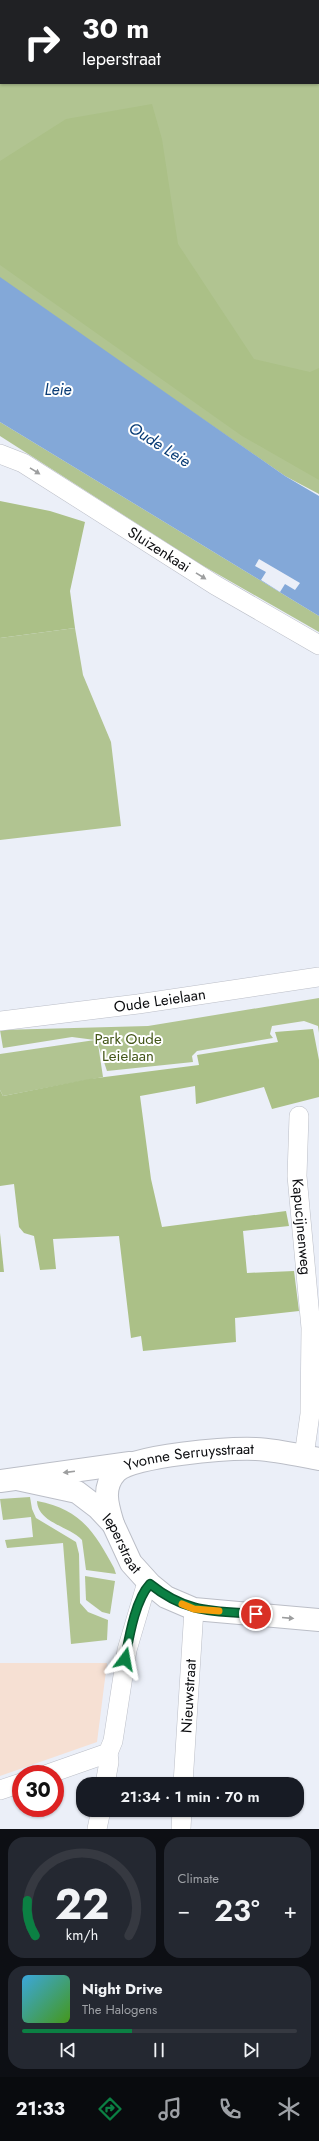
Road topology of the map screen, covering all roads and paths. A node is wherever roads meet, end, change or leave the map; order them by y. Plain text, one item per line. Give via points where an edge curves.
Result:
1 (0, 454) edge
2 (319, 645) edge
3 (319, 977) edge
4 (0, 1021) edge
5 (299, 1116) dead end
6 (312, 1458) edge
7 (130, 1463) junction
8 (9, 1480) edge
9 (113, 1524) junction
10 (150, 1584) junction
11 (194, 1609) junction
12 (319, 1620) edge
13 (108, 1753) junction
14 (64, 1768) edge
15 (106, 1777) edge
16 (183, 1777) edge
17 (12, 1786) edge
18 (0, 1790) edge
19 (100, 1817) edge
20 (182, 1817) edge
21 (97, 1829) edge
22 (181, 1829) edge

1 -> 2 street, Sluizenkaai via 23,463 215,585
3 - 4 street, Oude Leielaan via 138,1004
5 - 6 street, Kapucijnenweg via 297,1176 311,1328
6 - 7 street, Yvonne Serruysstraat via 280,1451 254,1449
7 -> 8 street, Ieperstraat
7 - 9 street, Yvonne Serruysstraat via 116,1472 109,1483 107,1503
8 - 9 street, Ieperstraat via 77,1492
9 - 10 street, Ieperstraat via 131,1563
10 - 11 street, Ieperstraat via 166,1597
10 - 13 street via 145,1590 127,1650 113,1742
11 -> 12 street, Ieperstraat
11 - 16 street, Nieuwstraat
13 - 14 street
13 - 15 street
17 - 18 street
19 - 21 street
20 - 22 street

